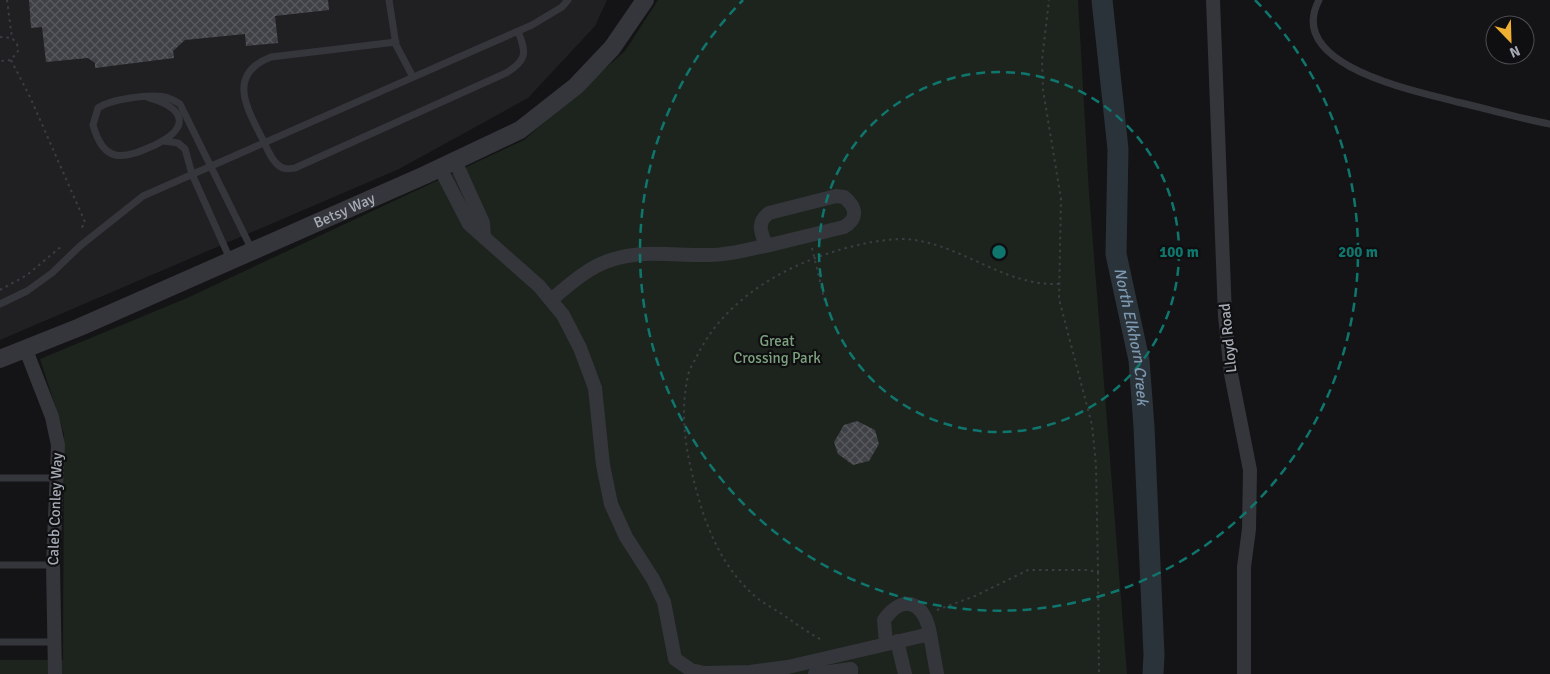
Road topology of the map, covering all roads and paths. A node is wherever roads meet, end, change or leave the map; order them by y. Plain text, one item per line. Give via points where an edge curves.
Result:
1 (7, 0) edge
2 (389, 0) edge
3 (568, 0) edge
4 (645, 0) edge
5 (1049, 0) edge
6 (1213, 0) edge
7 (1319, 0) edge
8 (518, 31) junction
9 (0, 37) edge
10 (12, 38) junction
11 (396, 42) junction
12 (11, 60) junction
13 (0, 61) edge
14 (413, 77) junction
15 (149, 98) junction
16 (1550, 124) edge
17 (161, 142) junction
18 (264, 143) junction
19 (448, 165) junction
20 (212, 166) junction
21 (192, 174) junction
22 (80, 232) dead end
23 (810, 236) junction
24 (64, 245) dead end
25 (766, 246) junction
26 (252, 250) junction
27 (230, 259) junction
28 (814, 259) junction
29 (1059, 284) junction
30 (0, 290) edge
31 (551, 300) junction
32 (825, 302) dead end
33 (0, 304) edge
34 (26, 350) junction
35 (0, 359) edge
36 (0, 478) edge
37 (56, 478) junction
38 (0, 565) edge
39 (53, 566) junction
40 (1098, 572) junction
41 (930, 612) dead end
42 (930, 634) junction
43 (820, 639) dead end
44 (0, 642) edge
45 (54, 642) junction
46 (892, 642) junction
47 (790, 670) edge
48 (55, 674) edge
49 (815, 674) edge
50 (851, 674) edge
51 (905, 674) edge
52 (937, 674) edge
53 (1098, 674) edge
54 (1244, 674) edge

1 - 10 path
2 - 11 lane
3 - 8 lane via 562,7
4 - 19 street, Betsy Way via 612,48 576,86 545,112 520,130
5 - 29 path via 1042,60 1061,199
6 - 54 street, Lloyd Road via 1225,316 1231,374 1250,470 1249,529 1244,567
7 - 16 lane via 1315,7 1314,28 1319,40 1358,72 1412,90
8 - 14 lane
8 - 18 lane via 525,47 522,61 514,68 303,164 288,170 282,168 276,164
9 - 10 path
10 - 12 path via 18,51
11 - 14 lane
11 - 18 lane via 271,57 258,64 245,82 243,96
12 - 13 path
12 - 22 path via 30,96 84,222
14 - 18 lane
15 - 17 lane via 164,102 178,113 180,124 177,130
15 - 17 lane via 114,101 98,108 93,116 93,125 102,147 116,156 137,154
15 - 20 lane via 163,96 180,104
17 - 21 lane via 171,141 184,147
18 - 20 lane
19 - 26 street, Betsy Way
19 - 31 street via 466,203 469,224
20 - 21 lane
20 - 26 lane
21 - 27 lane
21 - 33 lane via 143,196 80,246 52,273 27,291
23 - 25 street
23 - 25 street via 851,223 855,215 851,202 836,196 769,213 760,224
23 - 28 path
24 - 30 path via 27,275
25 - 31 street via 710,255 654,252 610,260 582,274
26 - 27 street, Betsy Way
27 - 34 street, Betsy Way
28 - 29 path via 868,243 918,240 959,253 1029,283
28 - 32 path
28 - 43 path via 761,284 735,303 706,337 688,375 684,406 690,469 699,502 722,558 737,579 758,599
29 - 40 path via 1062,314 1092,425
31 - 47 street via 563,315 580,348 595,388 603,465 611,504 626,537 664,602 671,648 676,659 691,670 704,673
34 - 35 street, Betsy Way
34 - 37 street, Caleb Conley Way via 52,418 58,445
36 - 37 lane
37 - 39 street, Caleb Conley Way
38 - 39 lane
39 - 45 street, Caleb Conley Way
40 - 41 path via 1028,570 975,596
40 - 53 path
42 - 46 street
42 - 46 street via 924,613 915,605 899,604 884,620
42 - 52 street
44 - 45 lane
45 - 48 street, Caleb Conley Way
46 - 47 street
46 - 51 street
49 - 50 street via 851,669

